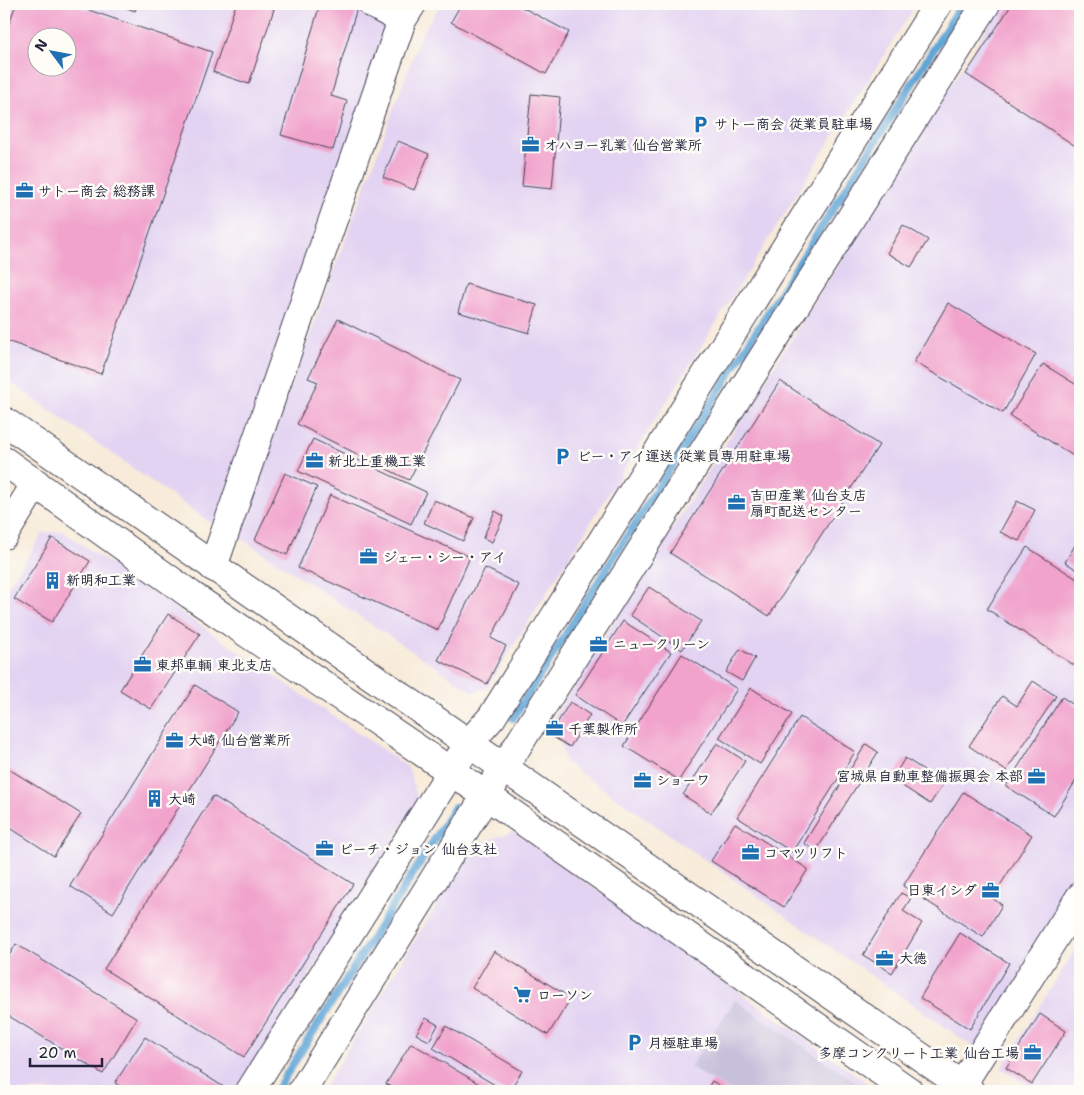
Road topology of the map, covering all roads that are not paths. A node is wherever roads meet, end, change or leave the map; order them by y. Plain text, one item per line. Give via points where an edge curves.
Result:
1 (372, 4) edge
2 (938, 4) edge
3 (986, 4) edge
4 (407, 12) edge
5 (4, 420) edge
6 (4, 460) edge
7 (36, 483) junction
8 (4, 535) edge
9 (213, 567) junction
10 (469, 744) junction
11 (505, 769) junction
12 (451, 771) junction
13 (487, 796) junction
14 (1080, 897) edge
15 (963, 1089) edge
16 (250, 1091) edge
17 (302, 1091) edge
18 (909, 1091) edge

1 - 4 street
2 - 10 street via 492,717
3 - 11 street
4 - 9 street
5 - 9 street
6 - 7 street
7 - 8 street
7 - 12 street via 191,595
9 - 10 street
10 - 11 street
10 - 12 street
11 - 13 street
11 - 15 street
12 - 13 street
12 - 16 street
13 - 17 street
13 - 18 street
14 - 15 street

